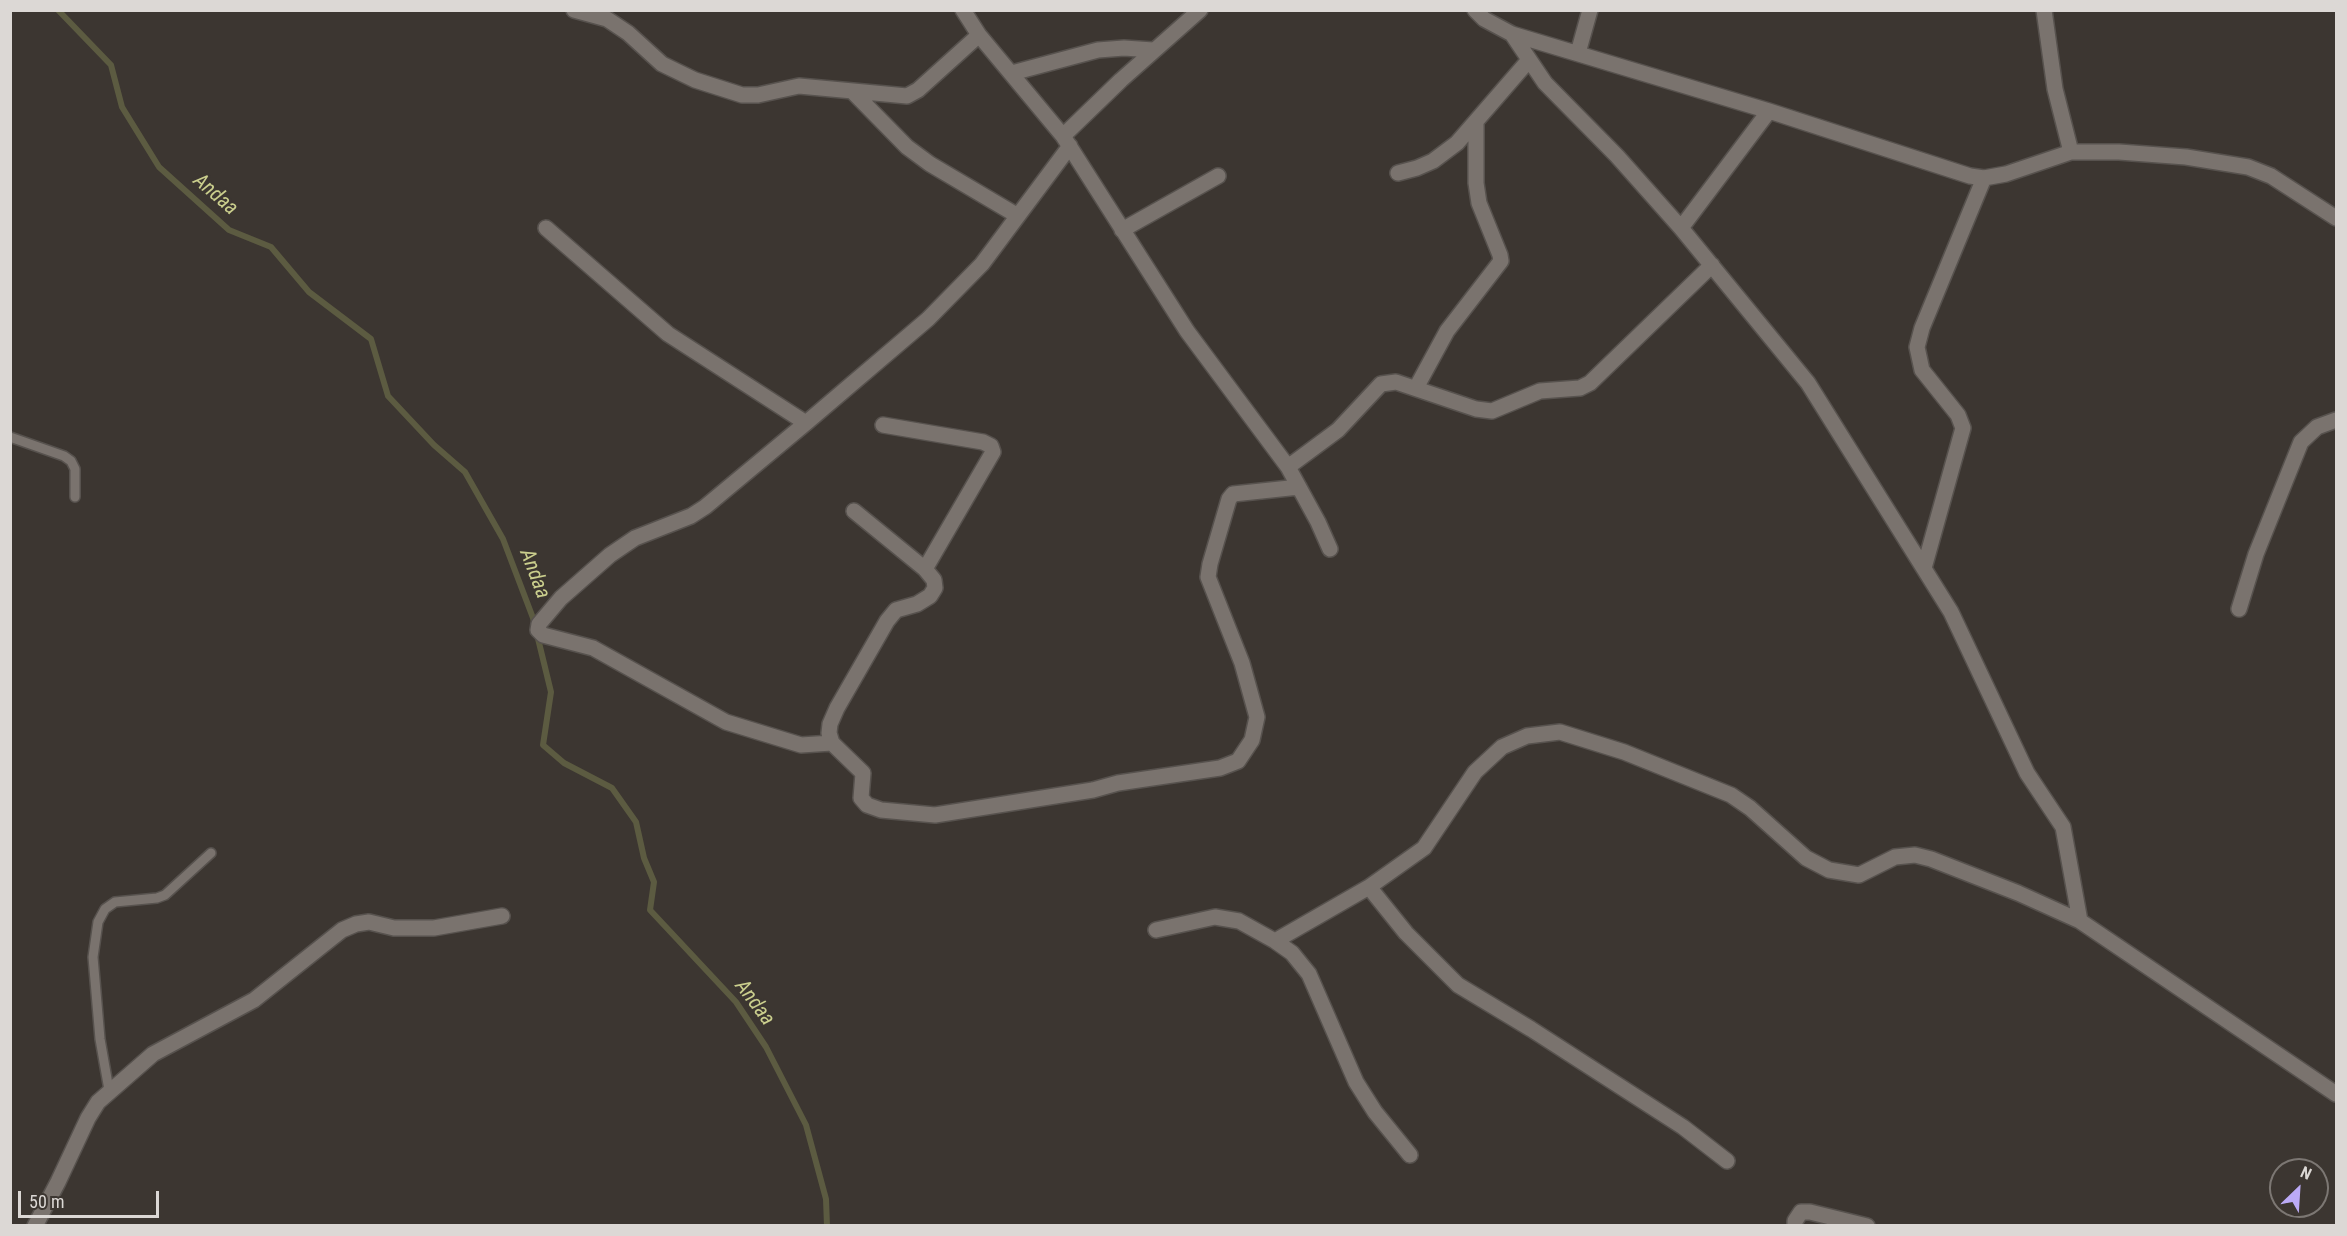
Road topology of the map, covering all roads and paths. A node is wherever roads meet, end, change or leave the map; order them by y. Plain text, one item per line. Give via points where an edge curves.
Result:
1 (574, 10) edge
2 (963, 10) edge
3 (1200, 10) edge
4 (1475, 10) edge
5 (1590, 10) edge
6 (2044, 10) edge
7 (1512, 34) junction
8 (979, 35) junction
9 (1153, 50) junction
10 (1578, 53) junction
11 (1529, 60) junction
12 (1012, 73) junction
13 (854, 93) junction
14 (1768, 111) junction
15 (1476, 122) junction
16 (1066, 141) junction
17 (2071, 152) junction
18 (1398, 173) dead end
19 (1218, 176) dead end
20 (1984, 178) junction
21 (1018, 216) junction
22 (2337, 218) edge
23 (546, 228) dead end
24 (1681, 228) junction
25 (1122, 230) junction
26 (1712, 265) junction
27 (1416, 387) junction
28 (2337, 420) edge
29 (806, 423) junction
30 (883, 425) dead end
31 (10, 436) edge
32 (1288, 466) junction
33 (1299, 487) junction
34 (75, 497) dead end
35 (854, 511) dead end
36 (1330, 549) dead end
37 (1924, 568) junction
38 (925, 569) junction
39 (2239, 609) dead end
40 (832, 743) junction
41 (211, 853) dead end
42 (1369, 888) junction
43 (502, 916) dead end
44 (2080, 921) junction
45 (1156, 930) dead end
46 (1275, 941) junction
47 (109, 1090) junction
48 (2337, 1094) edge
49 (1410, 1155) dead end
50 (1726, 1161) dead end
51 (35, 1226) edge
52 (1795, 1226) edge
53 (1867, 1226) edge

1 - 13 street via 606,19 662,64 742,95 799,86
2 - 8 street
3 - 9 street
4 - 7 street
5 - 10 street
6 - 17 street via 2055,89
7 - 10 street
7 - 11 street
8 - 12 street
8 - 13 street via 907,96
9 - 12 street via 1098,50
9 - 16 street
10 - 14 street
11 - 15 street
11 - 24 street via 1545,83
12 - 16 street
13 - 21 street via 907,147
14 - 20 street via 1944,169
14 - 24 street
15 - 18 street via 1433,161
15 - 27 street via 1479,203 1501,261 1447,331
16 - 21 street
16 - 25 street
17 - 20 street
17 - 22 street via 2186,157 2248,167 2271,176
19 - 25 street
20 - 37 street via 1917,347 1922,370 1958,415 1963,428
21 - 29 street via 982,264 928,319
23 - 29 street via 668,334
24 - 26 street
25 - 32 street via 1187,331
26 - 27 street via 1590,383 1580,388 1540,391 1492,411
26 - 37 street via 1808,383
27 - 32 street via 1396,382 1381,384 1338,430
28 - 39 street via 2317,427 2301,442 2256,554
29 - 40 street via 705,507 635,538 610,555 553,606 538,630 593,648 726,722 801,745
30 - 38 street via 983,442 993,452
31 - 34 lane via 71,461 75,469
32 - 33 street
33 - 36 street
33 - 40 street via 1233,494 1210,564 1208,577 1242,663 1257,717 1252,741 1238,761 1220,768 935,815 881,810 867,804 861,798 863,772
35 - 38 street
37 - 44 street via 1951,612 2027,773 2063,827
38 - 40 street via 935,588 917,604 896,610 887,621 830,724
41 - 47 lane via 165,895 115,902 105,909 98,922 93,957
42 - 44 street via 1424,848 1475,772 1502,747 1527,736 1560,732 1624,752 1731,795 1806,858 1829,870 1859,875 1895,857 1915,855 2018,892
42 - 46 street
42 - 50 street via 1406,933 1458,985 1683,1127
43 - 47 street via 434,928 394,928 369,922 342,930 254,1000 153,1054
44 - 48 street
45 - 46 street via 1215,917 1239,921
46 - 49 street via 1292,953 1309,974 1356,1082
47 - 51 street via 88,1118
52 - 53 street via 1801,1212

